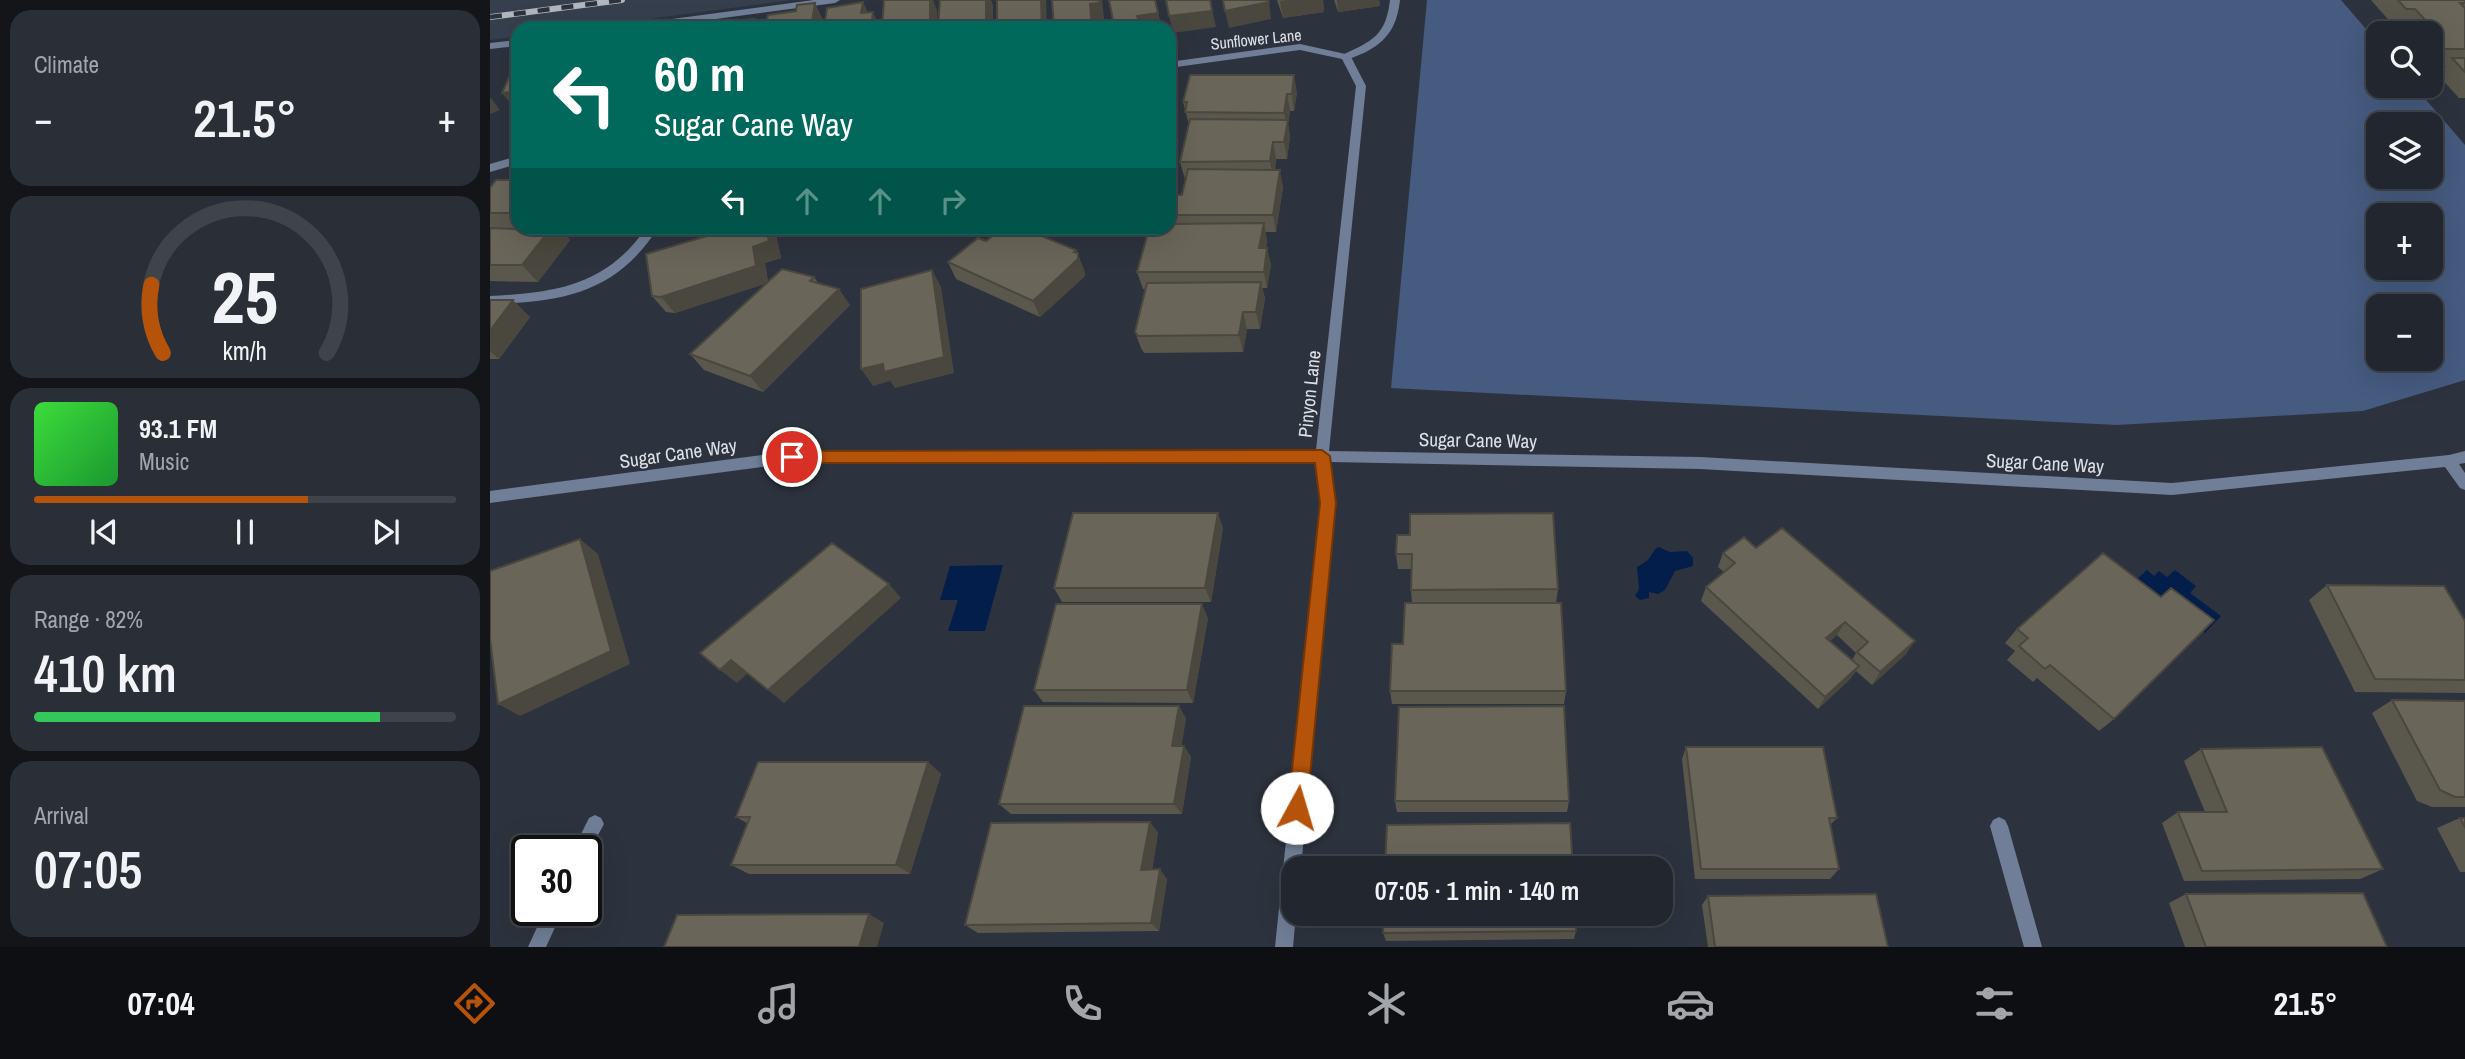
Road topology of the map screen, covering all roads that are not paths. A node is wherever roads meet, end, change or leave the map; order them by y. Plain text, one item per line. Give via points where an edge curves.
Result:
1 (835, 0) edge
2 (1395, 0) edge
3 (678, 21) edge
4 (511, 44) edge
5 (490, 46) edge
6 (1346, 57) junction
7 (1176, 64) edge
8 (511, 162) edge
9 (490, 168) edge
10 (647, 235) edge
11 (490, 300) edge
12 (1322, 456) junction
13 (2465, 457) edge
14 (2449, 461) junction
15 (2465, 484) edge
16 (490, 497) edge
17 (595, 824) dead end
18 (1999, 826) dead end
19 (590, 835) edge
20 (547, 926) edge
21 (537, 947) edge
22 (1284, 947) edge
23 (2033, 947) edge

1 - 3 street
2 - 6 street via 1386,37
4 - 5 street
6 - 7 street, Sunflower Lane via 1300,47
6 - 12 street, Pinyon Lane via 1361,86
8 - 9 street
10 - 11 street via 631,257 600,281 552,296
12 - 14 street, Sugar Cane Way via 1700,463 2172,489
12 - 16 street, Sugar Cane Way via 792,457
12 - 22 street, Pinyon Lane via 1328,503
13 - 14 street, Sugar Cane Way
14 - 15 street
17 - 19 street
18 - 23 street
20 - 21 street

